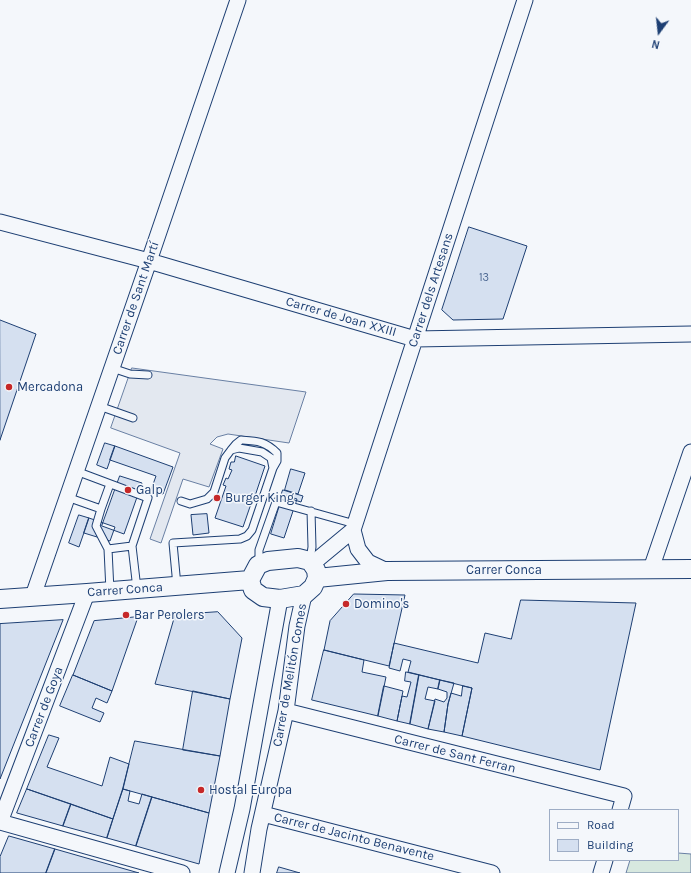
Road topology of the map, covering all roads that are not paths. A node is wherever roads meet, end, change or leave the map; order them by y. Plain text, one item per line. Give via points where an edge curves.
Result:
1 (238, 0) edge
2 (525, 0) edge
3 (0, 222) edge
4 (149, 261) junction
5 (691, 334) edge
6 (415, 339) junction
7 (112, 368) junction
8 (148, 375) dead end
9 (99, 406) junction
10 (133, 418) dead end
11 (691, 452) edge
12 (76, 471) junction
13 (110, 484) junction
14 (67, 497) junction
15 (181, 501) dead end
16 (101, 509) junction
17 (311, 512) junction
18 (354, 527) junction
19 (132, 546) junction
20 (108, 549) junction
21 (313, 568) junction
22 (652, 569) junction
23 (691, 569) edge
24 (387, 571) junction
25 (254, 573) junction
26 (177, 586) junction
27 (137, 589) junction
28 (110, 591) junction
29 (87, 593) junction
30 (304, 595) junction
31 (32, 596) junction
32 (0, 599) edge
33 (280, 599) junction
34 (286, 711) junction
35 (622, 803) edge
36 (263, 814) junction
37 (0, 822) edge
38 (605, 861) edge
39 (182, 873) edge
40 (227, 873) edge
41 (252, 873) edge
42 (492, 873) edge
43 (601, 873) edge

1 - 4 street, Carrer de Sant Martí
2 - 6 street, Carrer dels Artesans
3 - 4 street, Carrer de Joan XXIII
4 - 6 street, Carrer de Joan XXIII
4 - 7 street, Carrer de Sant Martí
5 - 6 street, Carrer de Joan XXIII
6 - 18 street, Carrer dels Artesans
7 - 8 lane via 130,374
7 - 9 street, Carrer de Sant Martí
9 - 10 lane
9 - 12 street, Carrer de Sant Martí
11 - 22 street
12 - 13 lane
12 - 14 street, Carrer de Sant Martí
13 - 16 lane
13 - 19 lane via 148,498
14 - 16 lane
14 - 31 street, Carrer de Sant Martí
15 - 26 lane via 190,504 207,499 214,492 225,458 231,450 239,448 262,452 271,458 273,468 252,530 247,536 240,539 173,543
16 - 20 lane via 96,526
17 - 18 lane
17 - 21 lane
17 - 25 lane via 276,502 259,550
18 - 21 street
18 - 24 street via 358,549 368,562
19 - 20 lane
19 - 27 lane
20 - 28 lane
21 - 24 street, Carrer Conca
21 - 25 street via 298,558 268,561
21 - 30 street via 313,588
22 - 23 street, Carrer Conca
22 - 24 street, Carrer Conca
25 - 26 street, Carrer Conca
25 - 33 street via 253,590 263,597
26 - 27 street, Carrer Conca
27 - 28 street, Carrer Conca
28 - 29 street, Carrer Conca
29 - 31 street, Carrer Conca
29 - 37 street, Carrer de Goya
30 - 33 street
30 - 34 street, Carrer de Melitón Comes via 297,626
31 - 32 street, Carrer Conca
33 - 40 street, Carrer de Melitón Comes via 242,809
34 - 35 street, Carrer de Sant Ferran
34 - 36 street, Carrer de Melitón Comes
36 - 41 street, Carrer de Melitón Comes
36 - 42 street, Carrer de Jacinto Benavente
37 - 39 street
38 - 43 street

